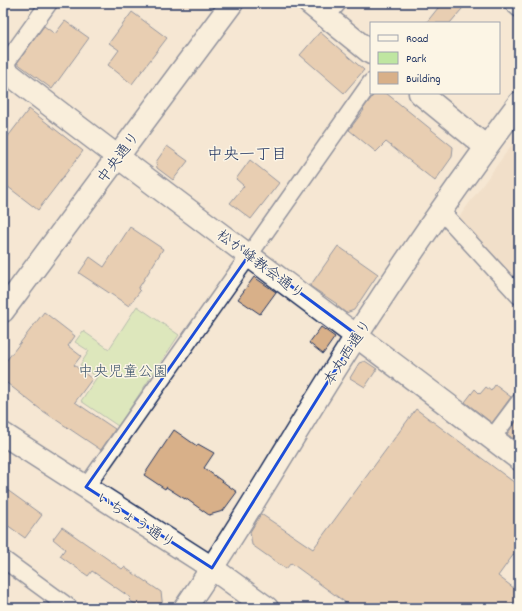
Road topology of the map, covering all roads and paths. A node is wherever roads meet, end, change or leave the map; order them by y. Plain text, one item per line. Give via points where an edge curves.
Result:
1 (49, 3) edge
2 (232, 3) edge
3 (309, 3) edge
4 (512, 3) edge
5 (519, 9) edge
6 (332, 10) edge
7 (370, 52) edge
8 (3, 68) edge
9 (370, 83) edge
10 (421, 94) edge
11 (519, 103) edge
12 (486, 147) junction
13 (117, 157) junction
14 (441, 211) junction
15 (249, 255) junction
16 (519, 296) edge
17 (3, 311) edge
18 (357, 336) junction
19 (519, 402) edge
20 (3, 434) edge
21 (492, 438) junction
22 (519, 459) edge
23 (86, 488) junction
24 (3, 559) edge
25 (212, 568) junction
26 (70, 608) edge
27 (184, 608) edge
28 (267, 608) edge

1 - 8 street
2 - 13 street, 中央通り
3 - 6 street
4 - 5 street
6 - 7 street
8 - 13 street, 松が峰教会通り
9 - 15 street
10 - 12 street
11 - 12 street, 本丸西通り
12 - 14 street, 本丸西通り
13 - 15 street, 松が峰教会通り
13 - 17 street, 中央通り
14 - 16 street
14 - 18 street, 本丸西通り
15 - 18 street, 松が峰教会通り
15 - 23 street
18 - 21 street, 松が峰教会通り
18 - 25 street, 本丸西通り
19 - 21 street
20 - 23 street, いちょう通り
21 - 22 street, 松が峰教会通り
23 - 25 street, いちょう通り
24 - 26 street
25 - 27 street, 本丸西通り
25 - 28 street, いちょう通り

